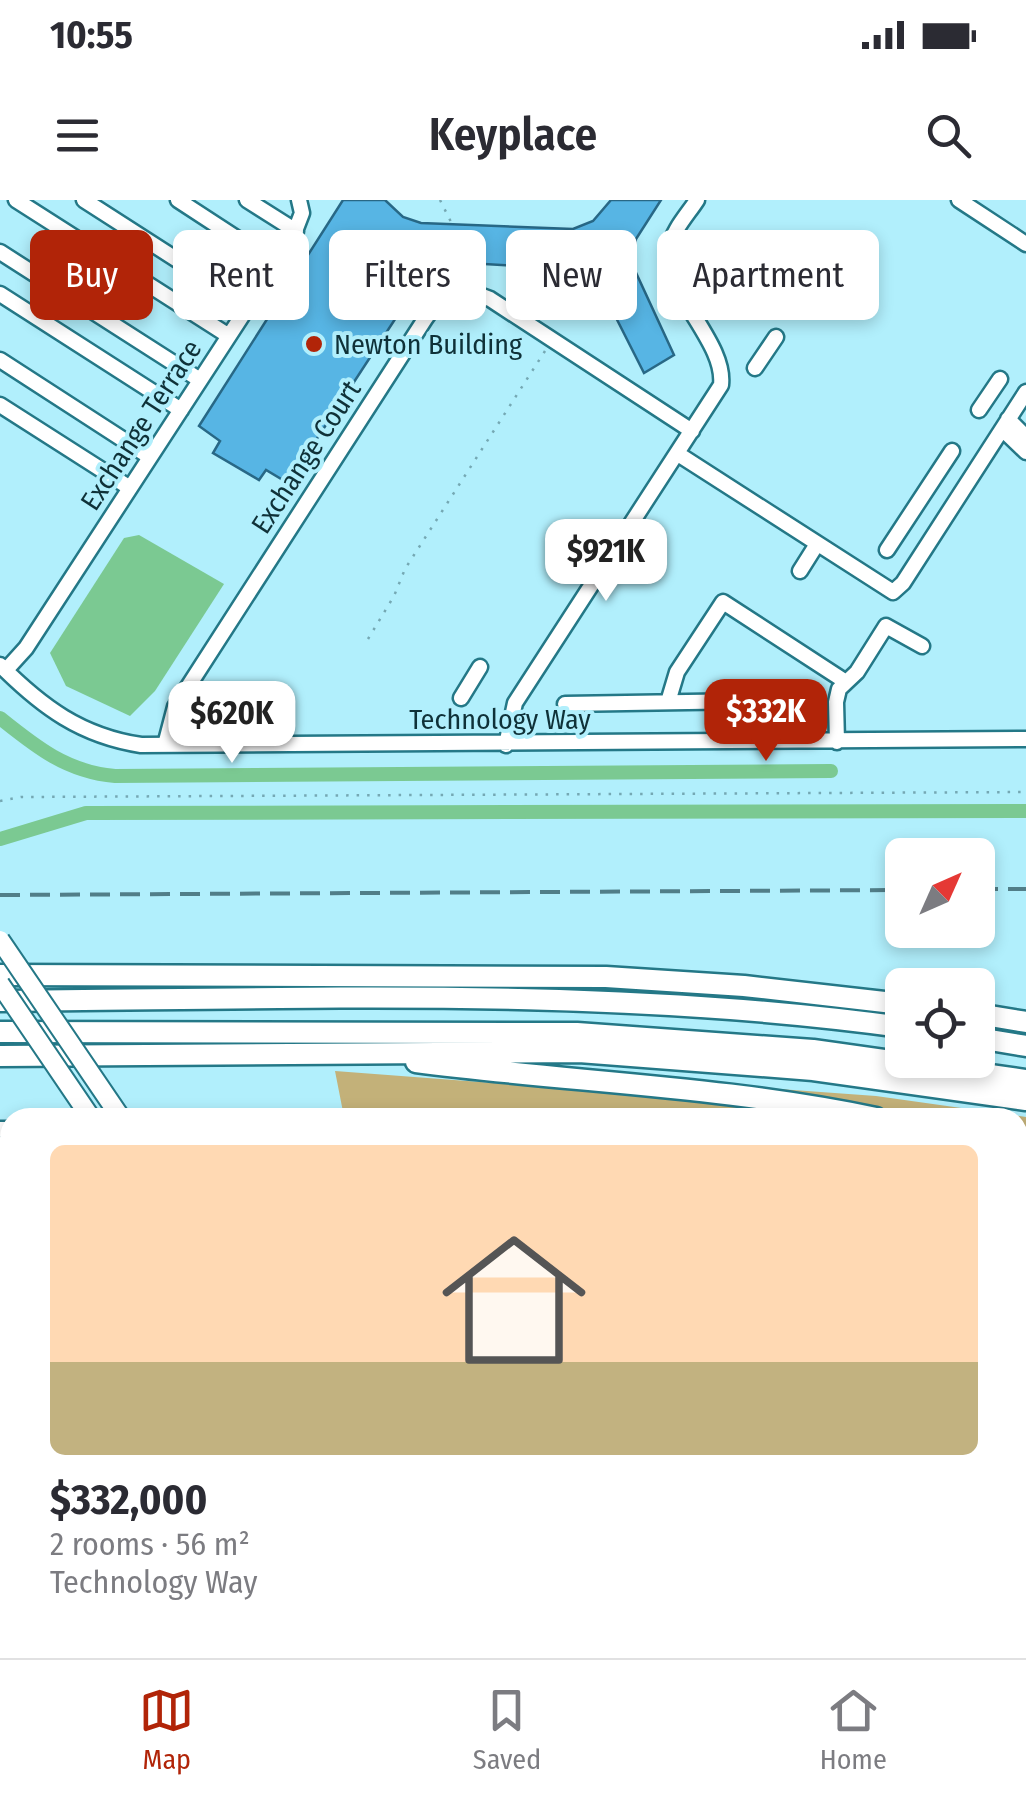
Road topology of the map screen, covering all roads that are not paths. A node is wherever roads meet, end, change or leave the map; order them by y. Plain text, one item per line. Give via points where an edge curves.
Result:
1 (16, 200) edge
2 (84, 200) edge
3 (178, 200) edge
4 (248, 200) edge
5 (300, 200) edge
6 (697, 200) edge
7 (959, 200) edge
8 (224, 230) edge
9 (294, 230) edge
10 (296, 230) edge
11 (1026, 244) edge
12 (0, 252) edge
13 (173, 257) edge
14 (0, 294) edge
15 (240, 320) edge
16 (229, 336) junction
17 (776, 337) dead end
18 (0, 360) edge
19 (755, 368) dead end
20 (1000, 378) dead end
21 (200, 380) junction
22 (1026, 392) edge
23 (0, 405) edge
24 (180, 410) junction
25 (979, 410) dead end
26 (1006, 424) junction
27 (692, 431) junction
28 (1026, 437) edge
29 (952, 451) dead end
30 (1026, 452) edge
31 (678, 454) junction
32 (150, 457) junction
33 (130, 488) junction
34 (817, 544) junction
35 (887, 550) dead end
36 (800, 571) dead end
37 (922, 646) dead end
38 (3, 668) edge
39 (480, 668) dead end
40 (846, 682) junction
41 (461, 698) dead end
42 (801, 700) dead end
43 (668, 702) junction
44 (566, 704) dead end
45 (1026, 739) edge
46 (836, 742) junction
47 (165, 744) junction
48 (506, 745) junction
49 (0, 940) edge
50 (0, 975) edge
51 (0, 984) edge
52 (0, 1001) edge
53 (885, 1002) edge
54 (995, 1017) edge
55 (1026, 1022) edge
56 (885, 1026) edge
57 (0, 1032) edge
58 (995, 1041) edge
59 (1026, 1046) edge
60 (349, 1053) junction
61 (0, 1056) edge
62 (1026, 1080) edge
63 (1026, 1100) edge
64 (84, 1108) edge
65 (114, 1108) edge
66 (813, 1108) edge

1 - 16 street
2 - 13 street
3 - 8 street
4 - 9 street
5 - 10 street, Exchange Terrace
6 - 27 street via 673,237 670,257 722,381
7 - 11 street
12 - 21 street
14 - 24 street
15 - 16 street, Exchange Terrace
16 - 21 street, Exchange Terrace
17 - 19 street
18 - 32 street
20 - 25 street
21 - 24 street, Exchange Terrace
22 - 26 street
23 - 33 street
24 - 32 street, Exchange Terrace
26 - 28 street
26 - 30 street
26 - 34 street via 895,591
27 - 31 street
27 - 47 street, Exchange Court via 484,296 458,292 438,300 175,706
29 - 35 street
31 - 34 street
31 - 48 street via 515,704
32 - 33 street, Exchange Terrace
33 - 38 street, Exchange Terrace via 26,648
34 - 36 street
37 - 40 street via 886,626
38 - 47 street, Technology Way via 78,728 124,742
39 - 41 street
40 - 43 street via 723,602 677,672
40 - 46 street via 836,702
42 - 43 street
43 - 44 street
45 - 46 street, Technology Way
46 - 48 street, Technology Way
47 - 48 street, Technology Way
49 - 65 main road, bridge
50 - 53 highway via 606,977
51 - 64 main road, bridge
52 - 56 highway via 550,999 737,1009
54 - 55 highway
57 - 62 highway via 577,1032 813,1050
58 - 59 highway
60 - 61 highway
60 - 63 highway via 689,1058
60 - 66 highway via 675,1086

